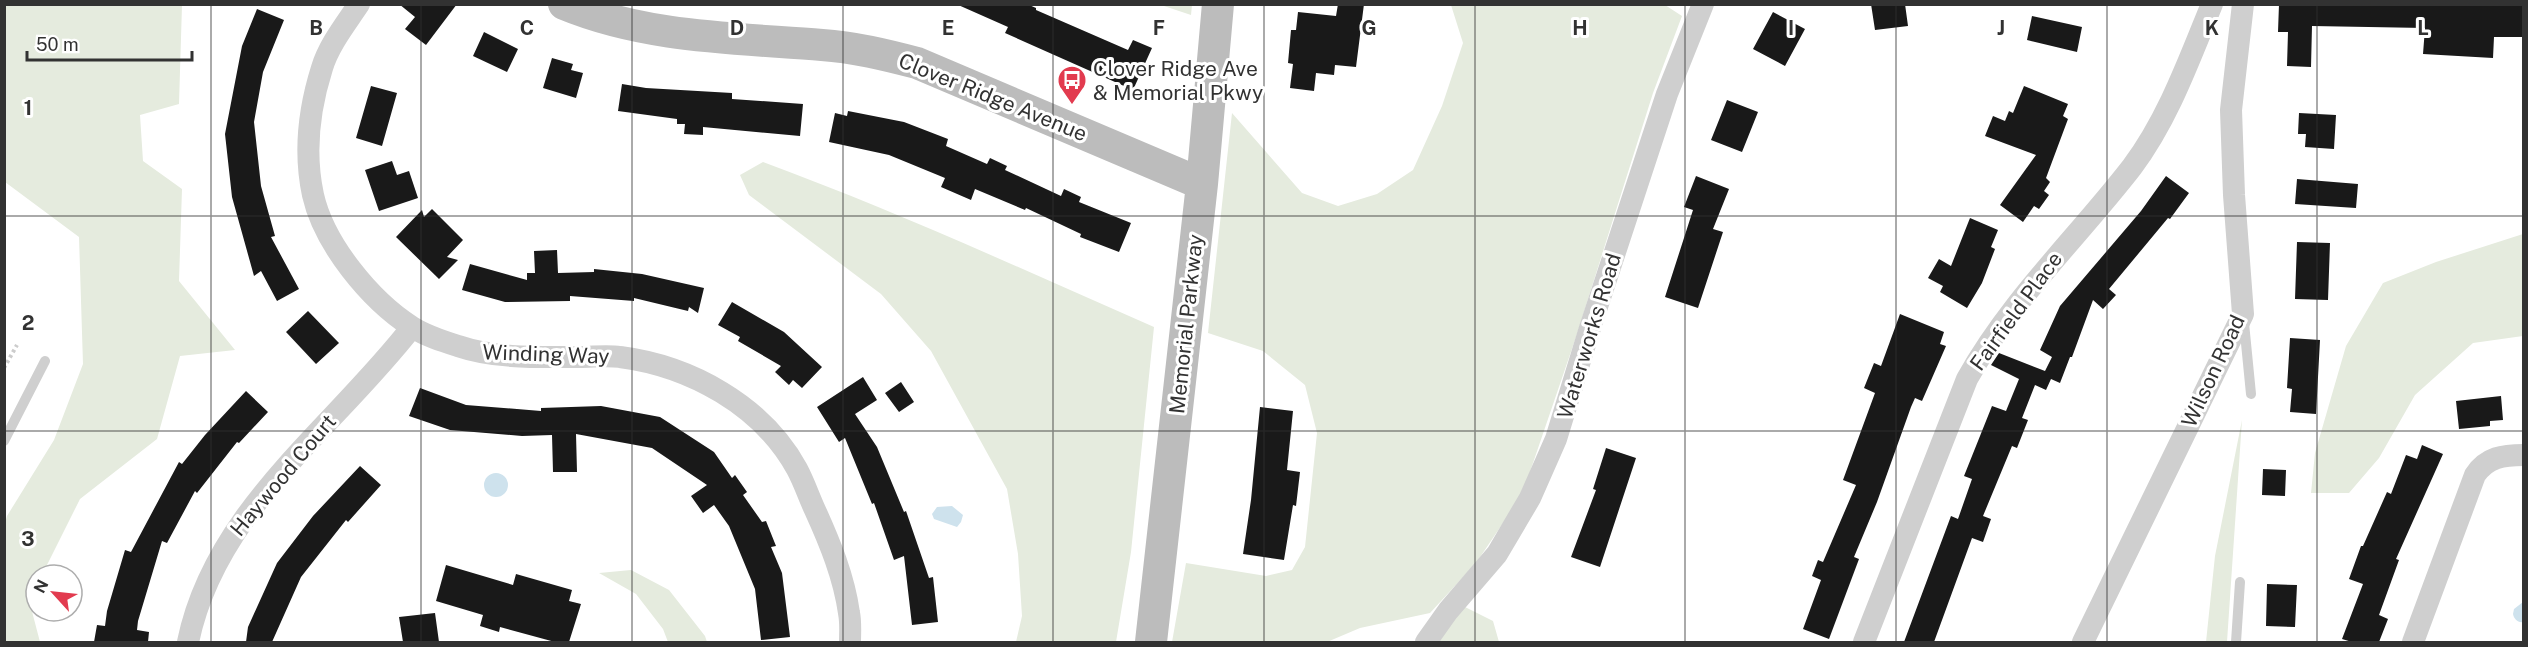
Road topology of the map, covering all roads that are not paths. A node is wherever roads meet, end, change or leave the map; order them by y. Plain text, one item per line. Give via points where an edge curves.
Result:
1 (359, 4) edge
2 (564, 4) edge
3 (1218, 4) edge
4 (1702, 4) edge
5 (2212, 4) edge
6 (2243, 4) edge
7 (1202, 184) junction
8 (2243, 314) junction
9 (412, 327) junction
10 (45, 362) dead end
11 (2251, 394) dead end
12 (4, 441) edge
13 (2523, 455) edge
14 (2240, 582) dead end
15 (188, 642) edge
16 (850, 642) edge
17 (1151, 642) edge
18 (1426, 642) edge
19 (1864, 642) edge
20 (2083, 642) edge
21 (2236, 642) edge
22 (2413, 642) edge

1 - 9 street, Winding Way via 332,44 316,91 308,133 313,196 330,237 349,267 375,297
2 - 7 street, Clover Ridge Avenue via 637,27 824,45 917,63
3 - 7 street, Memorial Parkway
4 - 18 street, Waterworks Road via 1667,94 1556,439 1530,498 1497,554
5 - 19 street, Fairfield Place via 2158,126 2132,166 1982,351 1967,379
6 - 8 street, Wilson Road via 2231,110
7 - 17 street, Memorial Parkway
8 - 11 lane
8 - 20 street, Wilson Road
9 - 15 street, Haywood Court via 247,512 211,571
9 - 16 street, Winding Way via 480,352 617,356 660,363 723,393 768,431 797,469 840,572
10 - 12 lane
13 - 22 street via 2496,456 2475,475
14 - 21 lane

